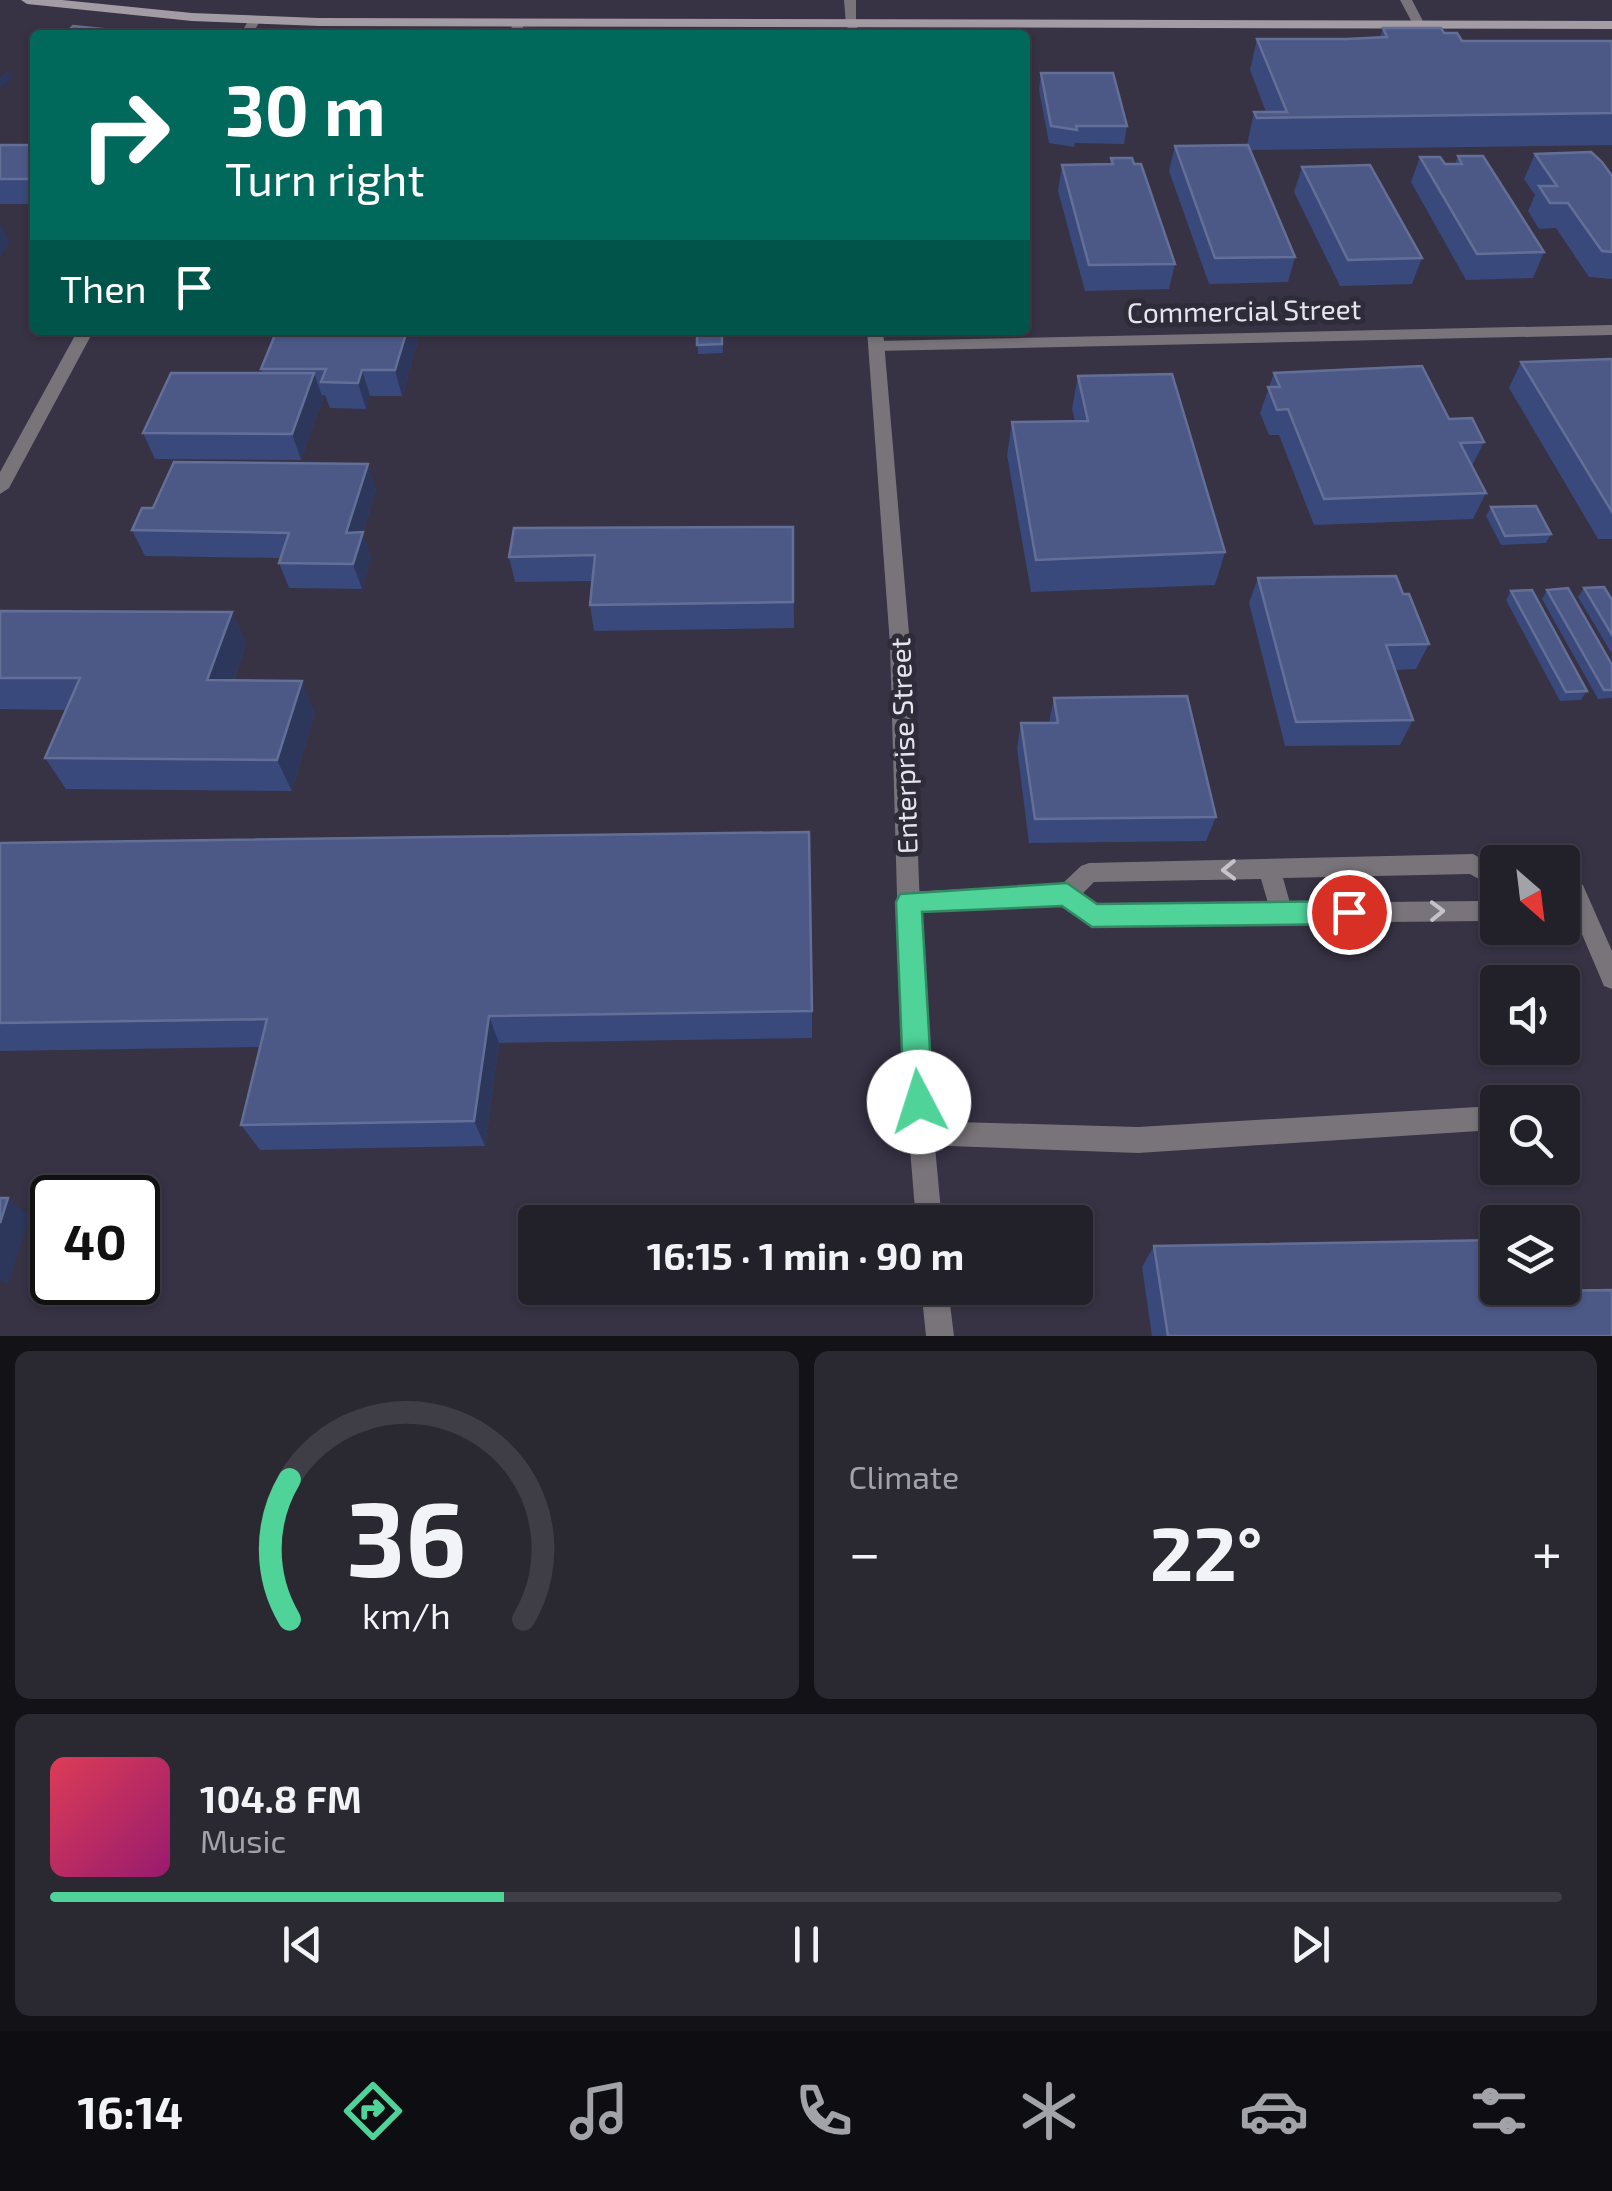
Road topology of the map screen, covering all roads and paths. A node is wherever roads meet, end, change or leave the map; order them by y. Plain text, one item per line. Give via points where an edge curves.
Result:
1 (28, 0) edge
2 (850, 0) edge
3 (1406, 0) edge
4 (255, 19) junction
5 (1419, 25) junction
6 (1612, 25) edge
7 (516, 29) edge
8 (249, 30) edge
9 (852, 30) edge
10 (1612, 330) edge
11 (83, 335) edge
12 (876, 338) edge
13 (0, 488) edge
14 (1480, 868) edge
15 (1268, 869) junction
16 (1067, 894) junction
17 (909, 902) junction
18 (1580, 904) edge
19 (1480, 910) edge
20 (1282, 913) junction
21 (1612, 978) edge
22 (1480, 1119) edge
23 (922, 1133) junction
24 (928, 1205) edge
25 (937, 1305) edge
26 (940, 1336) edge

1 - 4 main road
2 - 9 street
3 - 5 street
4 - 7 main road
4 - 8 street
5 - 6 main road
5 - 9 main road
7 - 9 main road
10 - 12 street, Commercial Street
11 - 13 street
12 - 17 street, Enterprise Street via 900,644
14 - 15 street
15 -> 16 street via 1089,873
15 - 20 street
16 - 17 street
16 - 20 street via 1092,915
17 - 23 street, Enterprise Street
18 - 21 street
20 -> 19 street
22 - 23 street via 1138,1140
23 - 24 street, Enterprise Street
25 - 26 street

